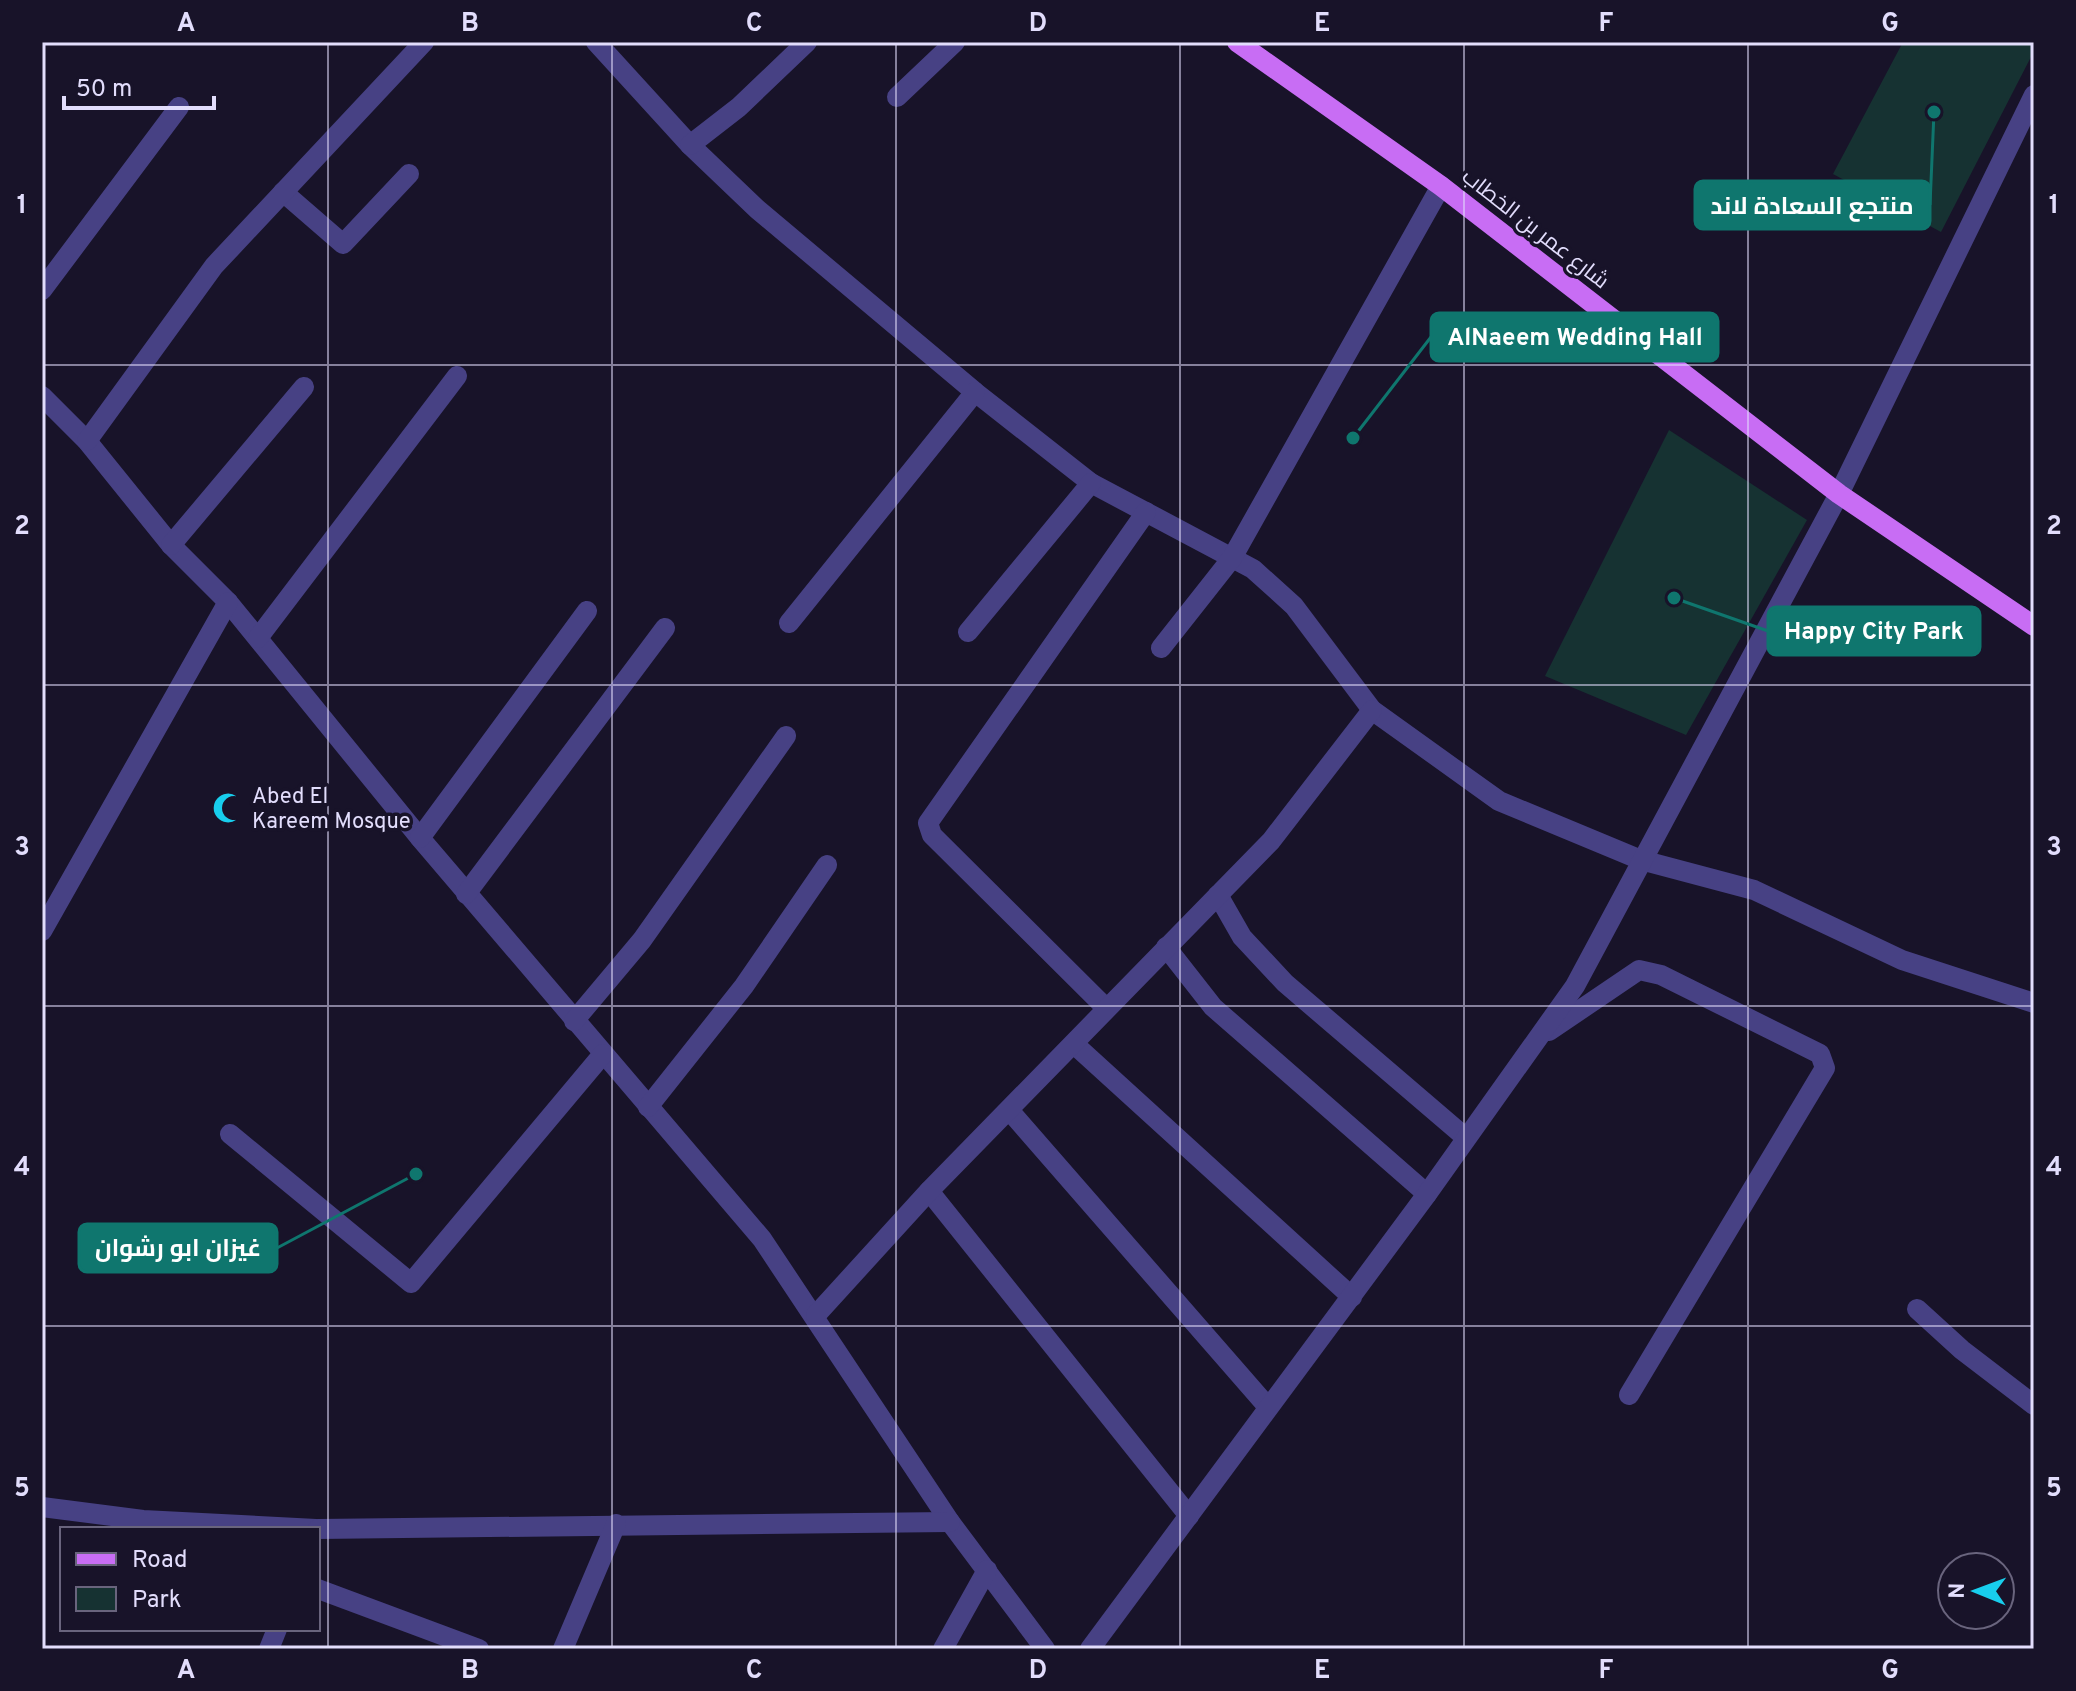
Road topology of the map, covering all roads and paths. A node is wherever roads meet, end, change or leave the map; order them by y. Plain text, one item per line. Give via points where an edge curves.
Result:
1 (424, 42) edge
2 (596, 42) edge
3 (807, 42) edge
4 (955, 42) edge
5 (1237, 42) edge
6 (2034, 95) edge
7 (897, 97) dead end
8 (179, 107) dead end
9 (690, 145) junction
10 (409, 174) dead end
11 (1441, 186) junction
12 (283, 192) junction
13 (42, 290) edge
14 (457, 376) dead end
15 (304, 387) dead end
16 (975, 392) junction
17 (42, 396) edge
18 (87, 441) junction
19 (1091, 483) junction
20 (1839, 494) junction
21 (1146, 512) junction
22 (171, 545) junction
23 (1232, 558) junction
24 (228, 602) junction
25 (587, 611) dead end
26 (789, 623) dead end
27 (2034, 626) edge
28 (665, 628) dead end
29 (968, 632) dead end
30 (258, 638) junction
31 (1161, 648) dead end
32 (1372, 710) junction
33 (786, 736) dead end
34 (420, 838) junction
35 (1641, 860) junction
36 (827, 865) dead end
37 (466, 894) junction
38 (1218, 895) junction
39 (42, 931) edge
40 (1166, 947) junction
41 (2034, 1003) edge
42 (1106, 1008) junction
43 (574, 1021) junction
44 (1535, 1040) junction
45 (1074, 1044) junction
46 (603, 1054) junction
47 (648, 1107) junction
48 (1009, 1110) junction
49 (230, 1134) dead end
50 (1465, 1137) junction
51 (929, 1191) junction
52 (1427, 1194) junction
53 (1352, 1297) junction
54 (1917, 1309) dead end
55 (816, 1315) junction
56 (1629, 1395) dead end
57 (2034, 1405) edge
58 (1267, 1406) junction
59 (42, 1507) edge
60 (1189, 1516) junction
61 (950, 1522) junction
62 (616, 1524) junction
63 (278, 1527) edge
64 (320, 1529) edge
65 (987, 1570) junction
66 (320, 1590) edge
67 (479, 1649) edge
68 (563, 1649) edge
69 (943, 1649) edge
70 (1045, 1649) edge
71 (1090, 1649) edge

1 - 12 street
2 - 9 street
3 - 9 street
4 - 7 street
5 - 11 main road, شارع عمر بن الخطاب
6 - 20 street
8 - 13 street
9 - 16 street via 757,209
10 - 12 street via 343,244
11 - 20 main road, شارع عمر بن الخطاب
11 - 23 street
12 - 18 street via 214,266
14 - 30 street
15 - 22 street
16 - 19 street
16 - 26 street
17 - 18 street
18 - 22 street
19 - 21 street
19 - 29 street
20 - 27 main road, شارع عمر بن الخطاب
20 - 35 street
21 - 23 street
21 - 42 street via 928,823 932,835
22 - 24 street
23 - 31 street
23 - 32 street via 1253,569 1294,606
24 - 30 street
24 - 39 street
25 - 34 street
28 - 37 street
30 - 34 street
32 - 35 street via 1499,801
32 - 38 street via 1271,841
33 - 43 street via 642,940
34 - 37 street
35 - 41 street via 1754,890 1902,960
35 - 44 street via 1575,986
36 - 47 street via 744,986
37 - 43 street
38 - 40 street
38 - 50 street via 1242,937 1285,983
40 - 42 street
40 - 52 street via 1213,1007
42 - 45 street
43 - 46 street
44 - 50 street
44 - 56 street via 1639,970 1661,975 1820,1054 1825,1068
45 - 48 street
45 - 53 street
46 - 47 street
46 - 49 street via 411,1283
47 - 55 street via 762,1239
48 - 51 street
48 - 58 street
50 - 52 street
51 - 55 street
51 - 60 street
52 - 53 street
53 - 58 street
54 - 57 street
55 - 61 street
58 - 60 street
59 - 63 street via 143,1520
60 - 71 street
61 - 62 street
61 - 65 street
62 - 64 street
62 - 68 street
65 - 69 street
65 - 70 street
66 - 67 street

